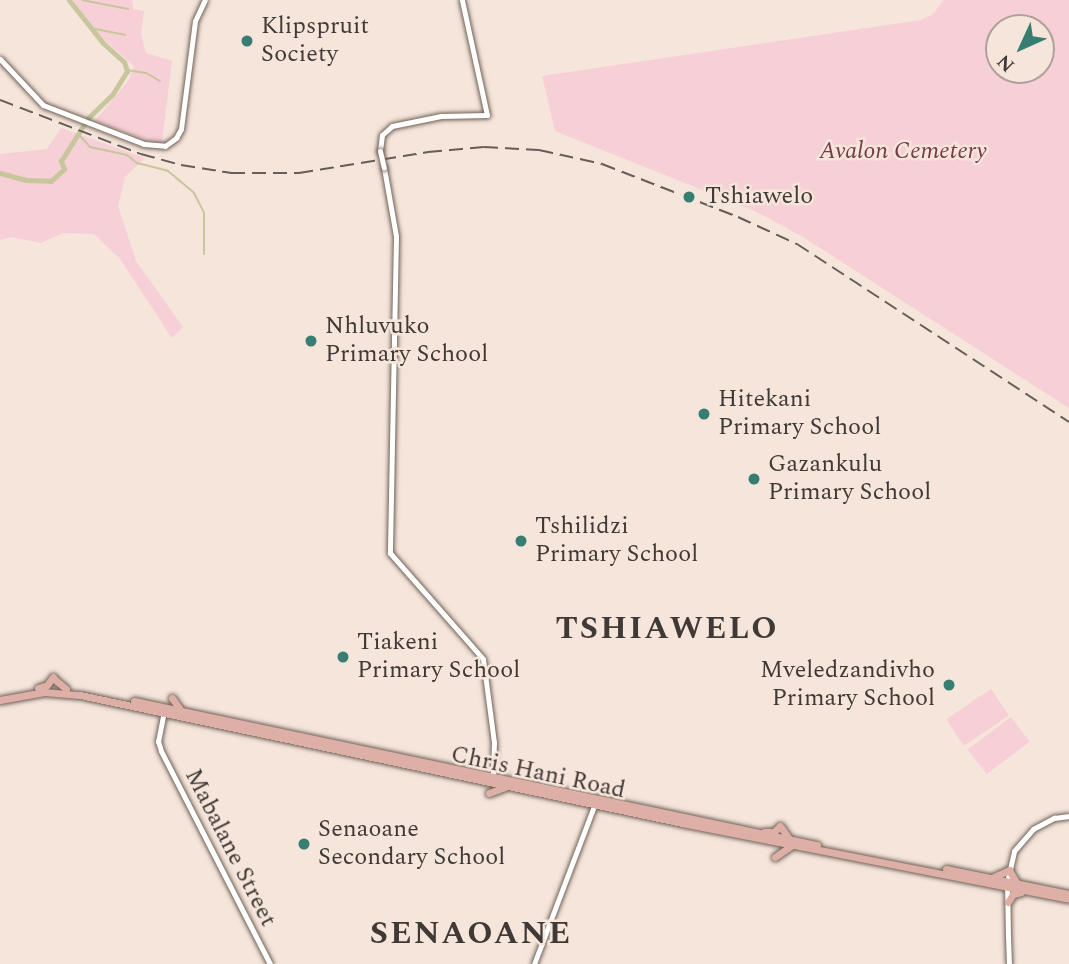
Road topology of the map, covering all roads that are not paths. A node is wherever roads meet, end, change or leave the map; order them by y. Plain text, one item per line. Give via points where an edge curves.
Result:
1 (205, 0) edge
2 (462, 0) edge
3 (0, 59) edge
4 (41, 690) junction
5 (66, 691) junction
6 (0, 698) edge
7 (165, 710) junction
8 (181, 714) junction
9 (493, 777) junction
10 (479, 779) junction
11 (513, 786) junction
12 (595, 801) junction
13 (1069, 816) edge
14 (767, 840) junction
15 (790, 842) junction
16 (1009, 870) junction
17 (986, 877) junction
18 (1018, 884) junction
19 (1007, 885) junction
20 (1029, 892) junction
21 (1069, 894) edge
22 (1069, 899) edge
23 (1007, 901) junction
24 (270, 964) edge
25 (534, 964) edge
26 (1009, 964) edge

1 - 3 street via 196,17 183,124 178,136 165,146 153,146 38,102
2 - 9 street, bridge via 487,115 441,116 392,126 382,135 380,151 396,236 390,553 482,656 494,742
4 - 5 main road
4 - 5 main road via 53,701
4 - 5 main road via 53,677
4 - 6 main road
5 - 7 main road
5 - 7 main road via 159,716
7 - 8 main road
7 - 8 main road
7 - 24 street, Mabalane Street via 159,747
8 - 9 main road, Chris Hani Road
8 - 10 main road, Chris Hani Road
9 - 12 main road, Chris Hani Road
10 - 11 main road, Chris Hani Road
10 - 11 main road via 489,795 499,787
11 - 12 main road, Chris Hani Road
12 - 14 main road, Chris Hani Road
12 - 15 main road, Chris Hani Road
12 - 25 street
13 - 16 street via 1049,820 1030,832 1016,848
14 - 15 main road, Chris Hani Road
14 - 15 main road via 775,857
15 - 17 main road, Chris Hani Road
15 - 19 main road, Chris Hani Road
16 - 17 main road via 1000,877
16 - 18 main road
16 - 19 street
17 - 19 main road, Chris Hani Road
18 - 19 main road, Chris Hani Road
18 - 21 main road, Chris Hani Road
19 - 20 main road, Chris Hani Road
19 - 23 street
20 - 22 main road, Chris Hani Road
20 - 23 main road via 1013,894
23 - 26 street

